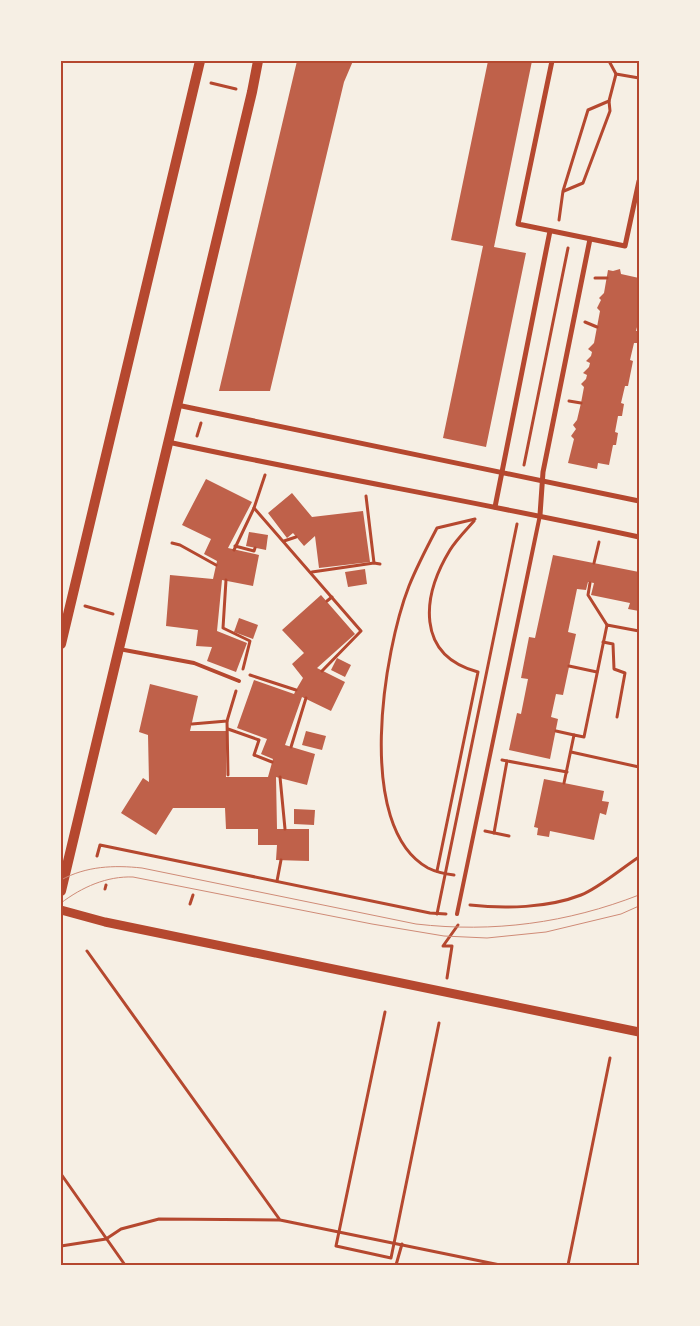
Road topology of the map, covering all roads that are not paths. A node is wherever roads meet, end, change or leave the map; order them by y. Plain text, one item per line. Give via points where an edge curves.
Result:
1 (200, 61) edge
2 (258, 61) edge
3 (552, 61) edge
4 (639, 181) edge
5 (550, 231) junction
6 (590, 239) junction
7 (176, 405) junction
8 (168, 442) junction
9 (501, 471) junction
10 (542, 479) junction
11 (639, 501) edge
12 (495, 507) junction
13 (540, 515) junction
14 (639, 537) edge
15 (61, 644) edge
16 (119, 649) junction
17 (239, 681) road end
18 (61, 891) edge
19 (61, 910) edge
20 (454, 914) road end
21 (639, 1032) edge

1 - 15 main road
2 - 7 main road
3 - 5 street via 518,224
4 - 6 street via 625,246
5 - 6 street
5 - 9 street
6 - 10 street
7 - 8 main road
7 - 9 street
8 - 12 street
8 - 16 main road
9 - 10 street
9 - 12 street
10 - 11 street
10 - 13 street
12 - 13 street
13 - 14 street
13 - 20 lane
16 - 17 lane via 194,663
16 - 18 main road
19 - 21 street

